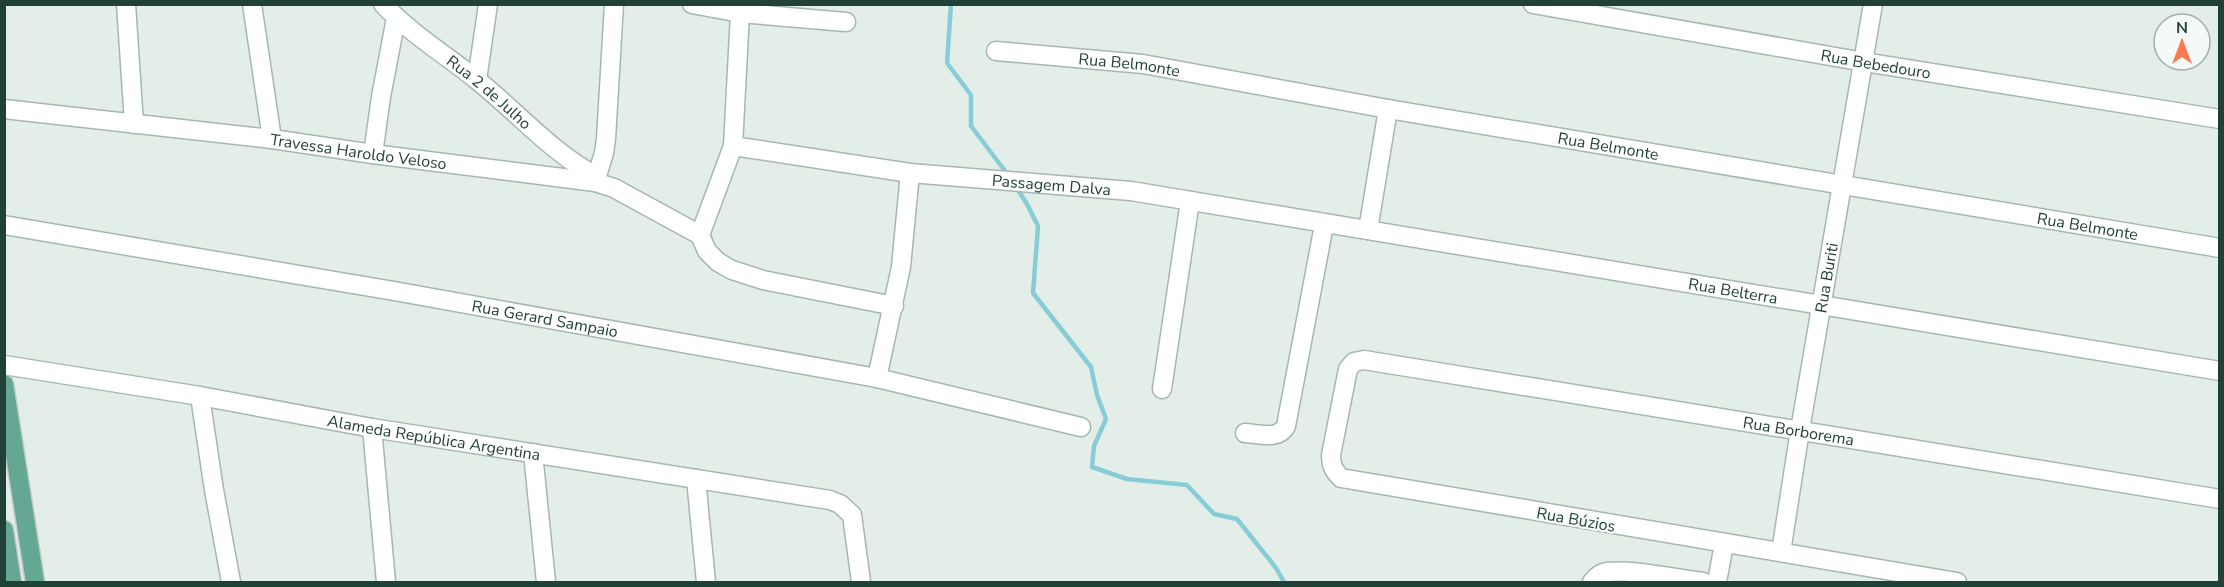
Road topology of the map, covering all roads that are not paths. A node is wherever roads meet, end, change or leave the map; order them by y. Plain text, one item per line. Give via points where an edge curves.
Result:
1 (126, 4) edge
2 (252, 4) edge
3 (383, 4) edge
4 (488, 4) edge
5 (614, 4) edge
6 (692, 4) edge
7 (1533, 4) edge
8 (1873, 4) edge
9 (740, 13) junction
10 (396, 18) junction
11 (846, 22) dead end
12 (996, 51) dead end
13 (1864, 62) junction
14 (477, 80) junction
15 (4, 109) edge
16 (1388, 109) junction
17 (2220, 119) edge
18 (134, 124) junction
19 (272, 138) junction
20 (733, 146) junction
21 (373, 154) junction
22 (910, 173) junction
23 (596, 179) junction
24 (1843, 185) junction
25 (1190, 201) junction
26 (4, 225) edge
27 (1324, 225) junction
28 (1368, 230) junction
29 (699, 235) junction
30 (2220, 249) edge
31 (894, 306) junction
32 (1822, 306) junction
33 (1378, 363) joint
34 (4, 366) edge
35 (2220, 371) edge
36 (877, 378) junction
37 (4, 384) edge
38 (1162, 389) dead end
39 (200, 396) junction
40 (1081, 427) dead end
41 (372, 428) junction
42 (1800, 430) junction
43 (1245, 433) dead end
44 (533, 453) junction
45 (696, 479) junction
46 (2220, 499) edge
47 (4, 530) edge
48 (1724, 544) junction
49 (1781, 552) junction
50 (12, 582) edge
51 (35, 582) edge
52 (231, 582) edge
53 (386, 582) edge
54 (546, 582) edge
55 (706, 582) edge
56 (861, 582) edge
57 (1592, 582) edge
58 (1702, 582) edge
59 (1717, 582) edge
60 (1957, 582) edge

1 - 18 street
2 - 19 street
3 - 10 street, Rua 2 de Julho
4 - 14 street
5 - 23 street via 606,139
6 - 9 street
7 - 13 street, Rua Bebedouro
8 - 13 street, Rua Buriti
9 - 11 street
9 - 20 street
10 - 14 street, Rua 2 de Julho
10 - 21 street
12 - 16 street, Rua Belmonte via 1143,64
13 - 17 street, Rua Bebedouro
13 - 24 street, Rua Buriti
14 - 23 street, Rua 2 de Julho via 566,158
15 - 18 street, Travessa Haroldo Veloso
16 - 24 street, Rua Belmonte
16 - 28 street
18 - 19 street, Travessa Haroldo Veloso
19 - 21 street, Travessa Haroldo Veloso
20 - 22 street, Passagem Dalva
20 - 29 street
21 - 23 street, Travessa Haroldo Veloso
22 - 25 street, Passagem Dalva via 1090,187
22 - 31 street
23 - 29 street, Travessa Haroldo Veloso
24 - 30 street, Rua Belmonte
24 - 32 street, Rua Buriti
25 - 27 street, Passagem Dalva
25 - 38 street
26 - 36 street, Rua Gerard Sampaio
27 - 28 street, Passagem Dalva
27 - 43 street via 1286,426 1278,435
28 - 32 street, Rua Belterra
29 - 31 street via 707,251 732,270 763,280
31 - 36 street
32 - 35 street, Rua Belterra
32 - 42 street, Rua Buriti
33 - 42 street, Rua Borborema
33 - 48 street, Rua Búzios via 1358,361 1348,369 1331,455 1331,463 1341,478
34 - 39 street, Alameda República Argentina
36 - 40 street, Rua Gerard Sampaio
37 - 51 main road
39 - 41 street, Alameda República Argentina
39 - 52 street
41 - 44 street, Alameda República Argentina
41 - 53 street
42 - 46 street, Rua Borborema
42 - 49 street, Rua Buriti
44 - 45 street, Alameda República Argentina
44 - 54 street
45 - 55 street
45 - 56 street, Alameda República Argentina via 830,500 848,509 855,524
47 - 50 main road
48 - 49 street, Rua Búzios
48 - 59 street
49 - 60 street, Rua Búzios
57 - 58 street via 1607,572

